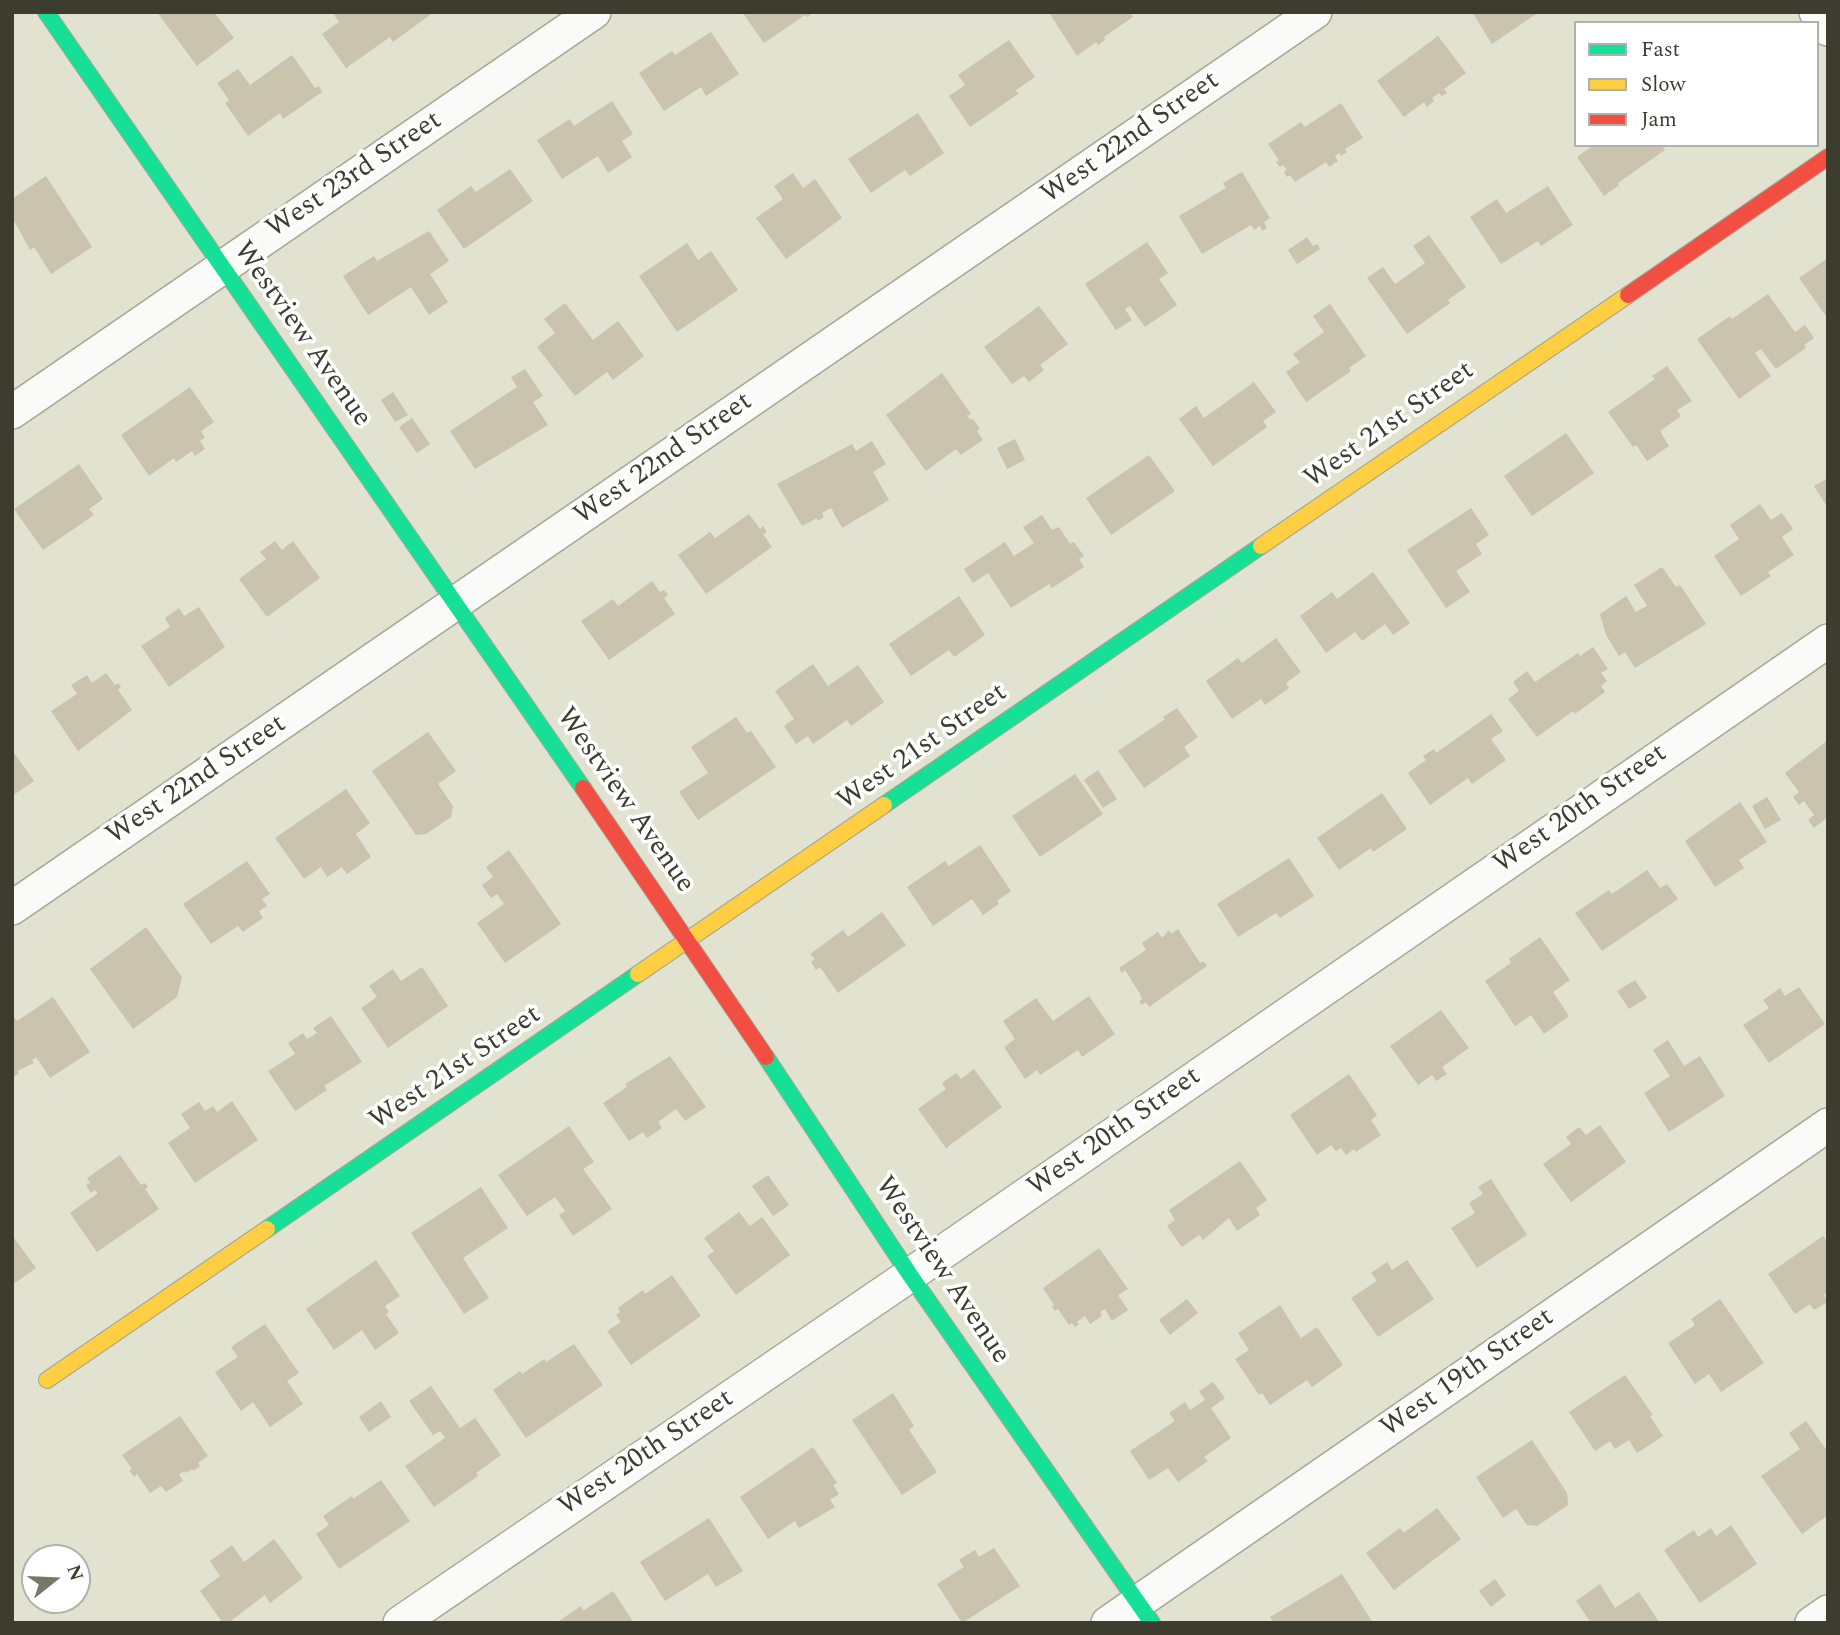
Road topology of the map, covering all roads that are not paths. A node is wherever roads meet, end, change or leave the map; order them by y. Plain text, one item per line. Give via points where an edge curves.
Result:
1 (46, 12) edge
2 (594, 12) edge
3 (1315, 12) edge
4 (1816, 12) edge
5 (1828, 29) edge
6 (1828, 157) edge
7 (222, 267) junction
8 (12, 412) edge
9 (455, 604) junction
10 (1828, 641) edge
11 (12, 908) edge
12 (689, 941) junction
13 (1828, 1125) edge
14 (910, 1275) junction
15 (47, 1380) dead end
16 (1145, 1612) edge
17 (1828, 1612) edge
18 (400, 1623) edge
19 (1108, 1623) edge
20 (1812, 1623) edge

1 - 7 street, Westview Avenue
2 - 7 street, West 23rd Street
3 - 9 street, West 22nd Street
4 - 5 street
6 - 12 street, West 21st Street
7 - 8 street, West 23rd Street
7 - 9 street, Westview Avenue
9 - 11 street, West 22nd Street
9 - 12 street, Westview Avenue
10 - 14 street, West 20th Street
12 - 14 street, Westview Avenue
12 - 15 street, West 21st Street
13 - 16 street, West 19th Street
14 - 16 street, Westview Avenue
14 - 18 street, West 20th Street
16 - 19 street, West 19th Street
17 - 20 street

